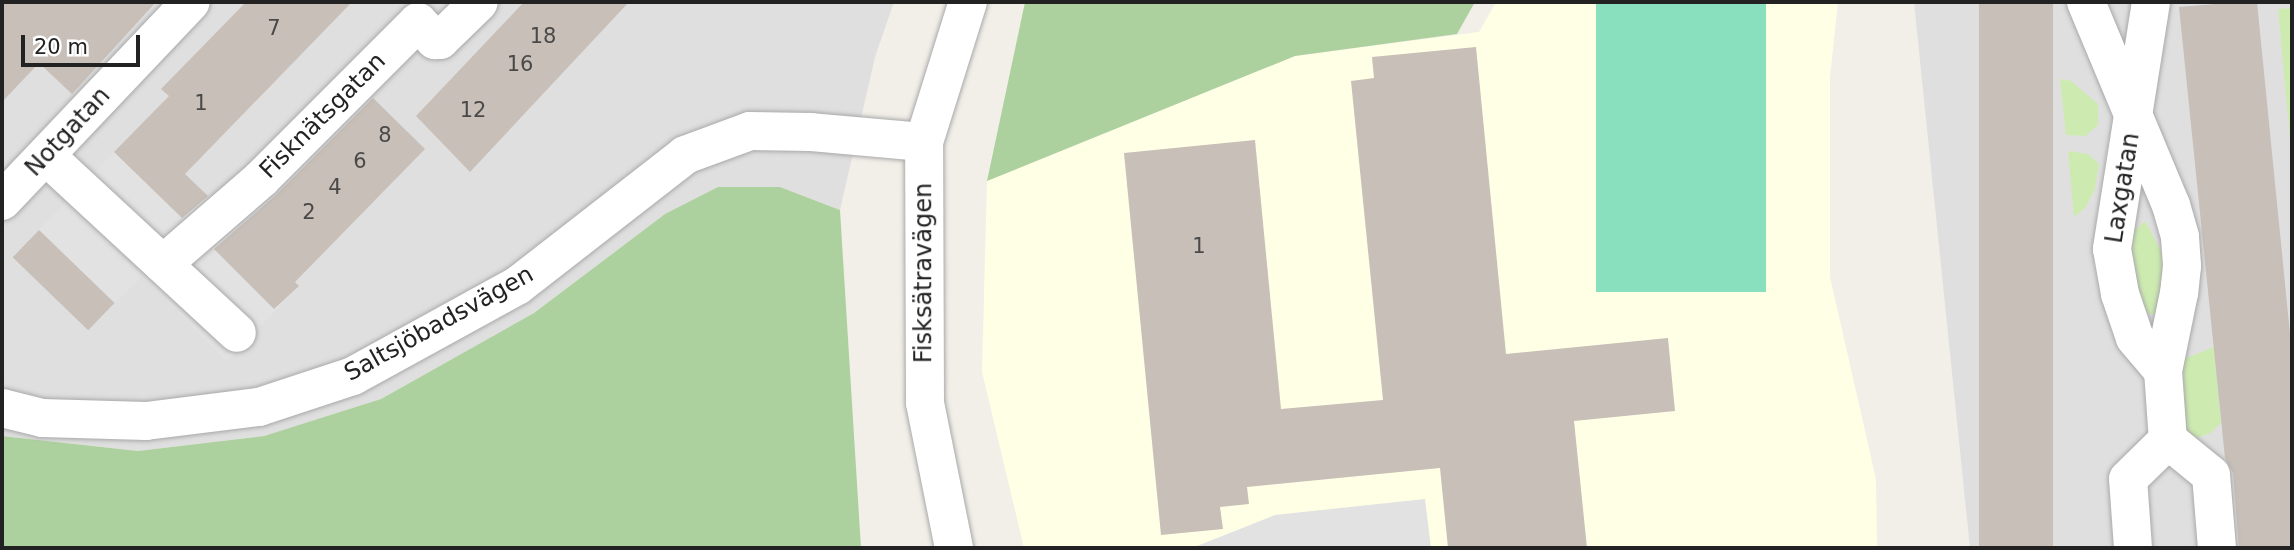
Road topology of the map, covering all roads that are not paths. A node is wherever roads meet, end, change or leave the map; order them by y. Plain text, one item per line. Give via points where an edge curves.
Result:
1 (191, 2) edge
2 (479, 2) edge
3 (968, 2) edge
4 (2086, 2) edge
5 (2151, 2) edge
6 (2134, 119) junction
7 (924, 142) junction
8 (46, 156) junction
9 (2, 201) edge
10 (163, 264) junction
11 (237, 333) dead end
12 (2163, 370) junction
13 (2, 408) edge
14 (2168, 440) junction
15 (954, 548) edge
16 (2133, 548) edge
17 (2217, 548) edge

1 - 8 street, Notgatan
2 - 10 street, Fisknätsgatan via 440,40 418,22 261,179
3 - 7 street, Fisksätravägen
4 - 6 street, Laxgatan
5 - 6 street, Laxgatan
6 - 12 street, Laxgatan via 2180,237 2182,266
6 - 12 street, Laxgatan via 2112,249 2120,294 2135,338
7 - 13 street, Saltsjöbadsvägen via 750,131 685,155 517,286 353,376 259,407 146,421 42,418
7 - 15 street, Fisksätravägen via 925,404
8 - 9 street, Notgatan
8 - 10 street
10 - 11 street
12 - 14 street, Laxgatan
14 - 16 street via 2128,479
14 - 17 street via 2211,475

